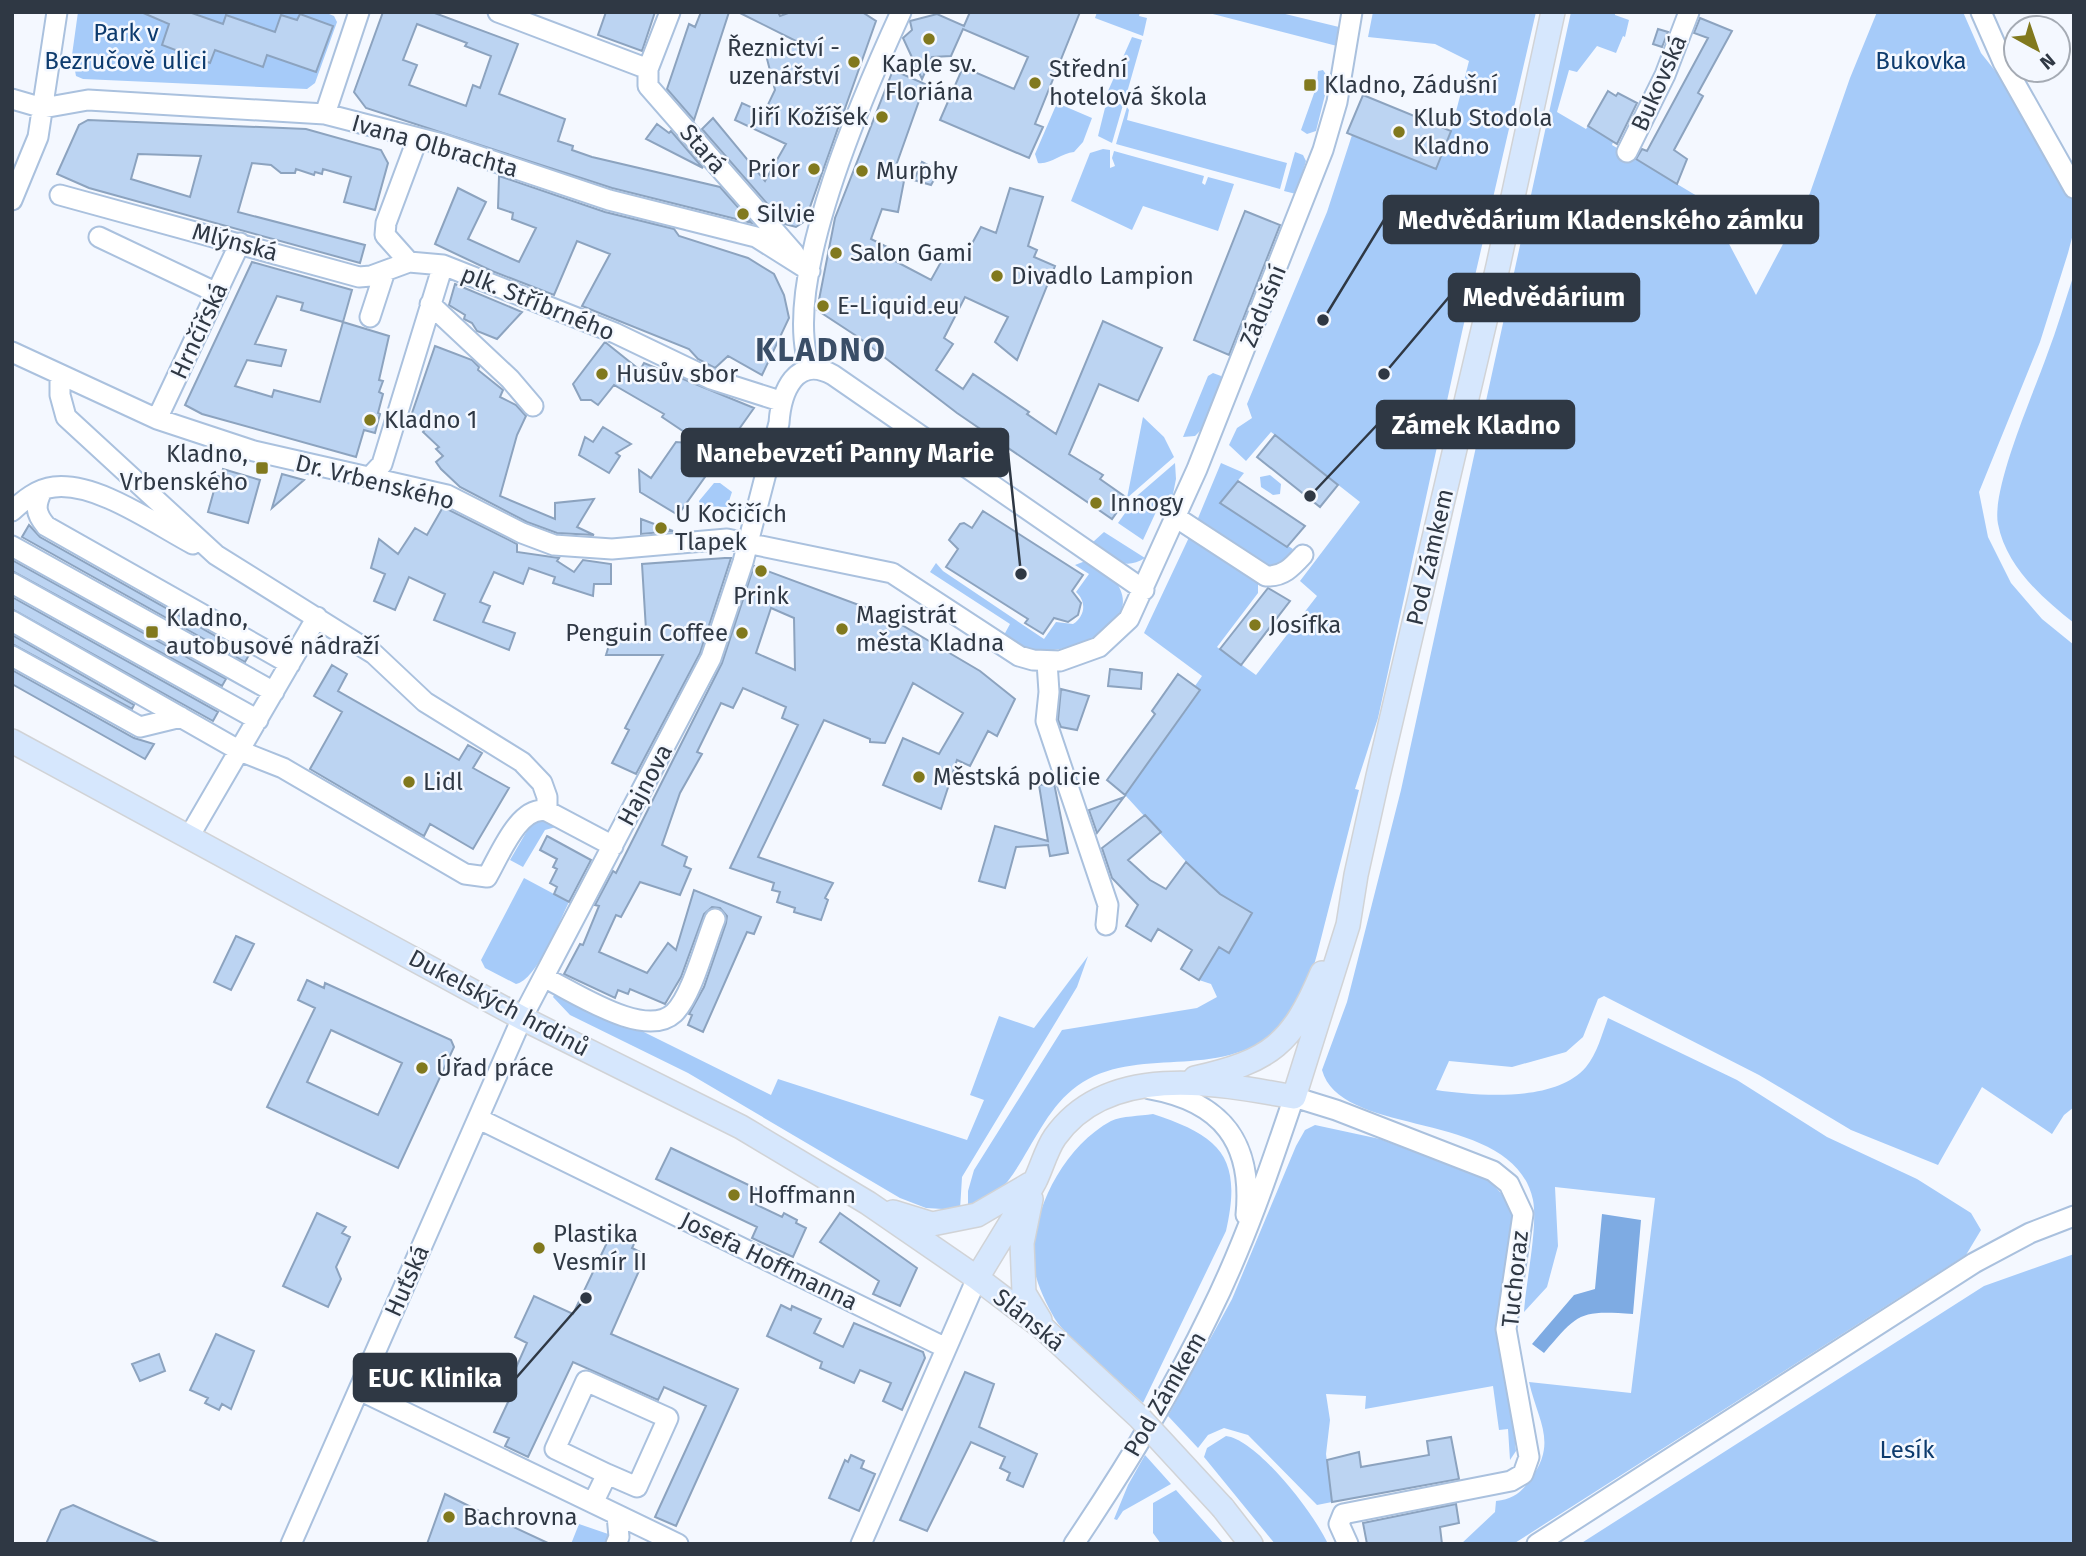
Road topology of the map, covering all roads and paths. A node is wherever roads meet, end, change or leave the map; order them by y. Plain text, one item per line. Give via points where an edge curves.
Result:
1 (57, 12) edge
2 (359, 12) edge
3 (498, 12) edge
4 (670, 12) edge
5 (1352, 12) edge
6 (1553, 12) edge
7 (1689, 12) edge
8 (1981, 12) edge
9 (899, 13) edge
10 (540, 20) edge
11 (648, 69) junction
12 (12, 99) edge
13 (43, 108) junction
14 (325, 114) junction
15 (417, 139) junction
16 (1627, 152) dead end
17 (2074, 188) edge
18 (60, 195) dead end
19 (12, 200) edge
20 (99, 237) dead end
21 (240, 243) junction
22 (409, 262) junction
23 (443, 265) junction
24 (385, 271) junction
25 (810, 271) junction
26 (217, 293) junction
27 (430, 304) junction
28 (370, 317) dead end
29 (12, 352) edge
30 (807, 353) dead end
31 (60, 375) junction
32 (780, 401) junction
33 (533, 406) dead end
34 (157, 419) junction
35 (370, 477) junction
36 (42, 491) junction
37 (12, 510) edge
38 (1177, 518) junction
39 (748, 543) junction
40 (12, 545) edge
41 (216, 555) junction
42 (1303, 555) dead end
43 (12, 583) edge
44 (1144, 590) junction
45 (317, 617) junction
46 (12, 621) edge
47 (12, 656) edge
48 (1047, 662) junction
49 (290, 664) junction
50 (274, 692) junction
51 (181, 717) junction
52 (258, 720) junction
53 (12, 741) edge
54 (240, 751) junction
55 (547, 811) junction
56 (190, 835) junction
57 (613, 846) junction
58 (1356, 875) junction
59 (715, 919) dead end
60 (1107, 925) dead end
61 (545, 978) junction
62 (522, 1018) junction
63 (1168, 1084) junction
64 (1139, 1087) junction
65 (1294, 1097) junction
66 (479, 1119) junction
67 (1035, 1180) junction
68 (873, 1207) junction
69 (2074, 1216) edge
70 (1244, 1238) junction
71 (977, 1278) junction
72 (1044, 1329) junction
73 (946, 1348) junction
74 (359, 1390) junction
75 (607, 1474) junction
76 (593, 1503) junction
77 (617, 1515) junction
78 (291, 1544) edge
79 (616, 1544) edge
80 (678, 1544) edge
81 (861, 1544) edge
82 (1074, 1544) edge
83 (1251, 1544) edge
84 (1348, 1544) edge
85 (1537, 1544) edge

1 - 13 street
2 - 14 street
3 - 10 street
4 - 11 street
5 - 38 street, Zádušní via 1323,150
6 - 58 main road, Pod Zámkem
7 - 16 street, Bukovská via 1665,75
8 - 17 street via 2003,62
9 - 25 street via 830,190
10 - 11 street
11 - 25 street, Stará via 648,86
12 - 13 street
13 - 14 street, Ivana Olbrachta via 89,100
13 - 19 street via 38,137
14 - 15 street, Ivana Olbrachta
15 - 22 street via 385,235
15 - 25 street, Ivana Olbrachta via 610,200 756,237
18 - 21 street, Mlýnská
20 - 26 street
21 - 24 street, Mlýnská via 359,277
21 - 26 street, Hrnčířská
22 - 23 street, plk. Stříbrného
22 - 24 street, Mlýnská
23 - 27 street
23 - 32 street, plk. Stříbrného via 615,333 711,379
24 - 28 street
25 - 30 street via 804,313
26 - 34 street, Hrnčířská
27 - 33 street
27 - 35 street via 382,464
29 - 31 street, Dr. Vrbenského
31 - 34 street, Dr. Vrbenského
31 - 41 street via 66,417
32 - 39 street, Hajnova via 779,422
32 - 44 street via 799,374 822,369
34 - 35 street, Dr. Vrbenského via 254,451
35 - 39 street, Dr. Vrbenského via 447,495 554,545 612,549 727,538
36 - 37 street via 29,495
36 - 41 street via 86,488
36 - 49 street via 36,504 38,517 46,526
38 - 42 street via 1266,576 1277,577
38 - 44 street, Zádušní
39 - 48 street, Dr. Vrbenského via 892,573 998,645 1019,656
39 - 57 street, Hajnova via 710,659
40 - 50 street
41 - 45 street
43 - 52 street
44 - 48 street, Zádušní via 1129,620 1110,639 1087,653
45 - 49 street
45 - 55 street via 374,653 440,712 522,762 542,783
46 - 51 street
47 - 51 street via 140,727
48 - 60 street via 1045,721 1108,905
49 - 50 street
50 - 52 street
51 - 54 street
52 - 54 street
53 - 56 main road, Dukelských hrdinů
54 - 55 street via 283,768 465,874 487,877 526,816 540,809
54 - 56 street
55 - 57 street
56 - 62 main road, Dukelských hrdinů
57 - 61 street, Hajnova
58 - 63 main road via 1313,995 1287,1037 1248,1063
58 - 65 main road, Pod Zámkem via 1345,936
59 - 61 street via 683,1000 662,1021 636,1022
61 - 62 street, Hajnova
62 - 66 street, Huťská
62 - 68 main road, Dukelských hrdinů via 741,1127
63 - 64 main road, Pod Zámkem
63 - 65 main road, Pod Zámkem
64 - 67 main road, Pod Zámkem via 1098,1098 1075,1115 1055,1138
64 - 70 street, Pod Zámkem via 1192,1101 1229,1129 1247,1176
65 - 70 street, Pod Zámkem
65 - 84 street, Tuchoraz via 1493,1171 1515,1193 1523,1214 1506,1329 1529,1457 1526,1469 1511,1481 1343,1514 1339,1524
66 - 73 street, Josefa Hoffmanna
66 - 74 street, Huťská
67 - 68 main road via 978,1215 932,1224
67 - 71 main road, Pod Zámkem
67 - 72 main road via 1022,1243 1024,1293
68 - 71 main road, Dukelských hrdinů
69 - 85 street via 2029,1233 1974,1263
70 - 82 street, Pod Zámkem via 1186,1358
71 - 72 main road, Slánská
71 - 73 street, Slánská
72 - 83 main road, Slánská, bridge via 1139,1417
73 - 81 street, Slánská
74 - 76 street
74 - 78 street, Huťská
75 - 75 street via 638,1487 668,1418 586,1381 555,1449
75 - 76 street
76 - 77 street
77 - 79 street
77 - 80 street

